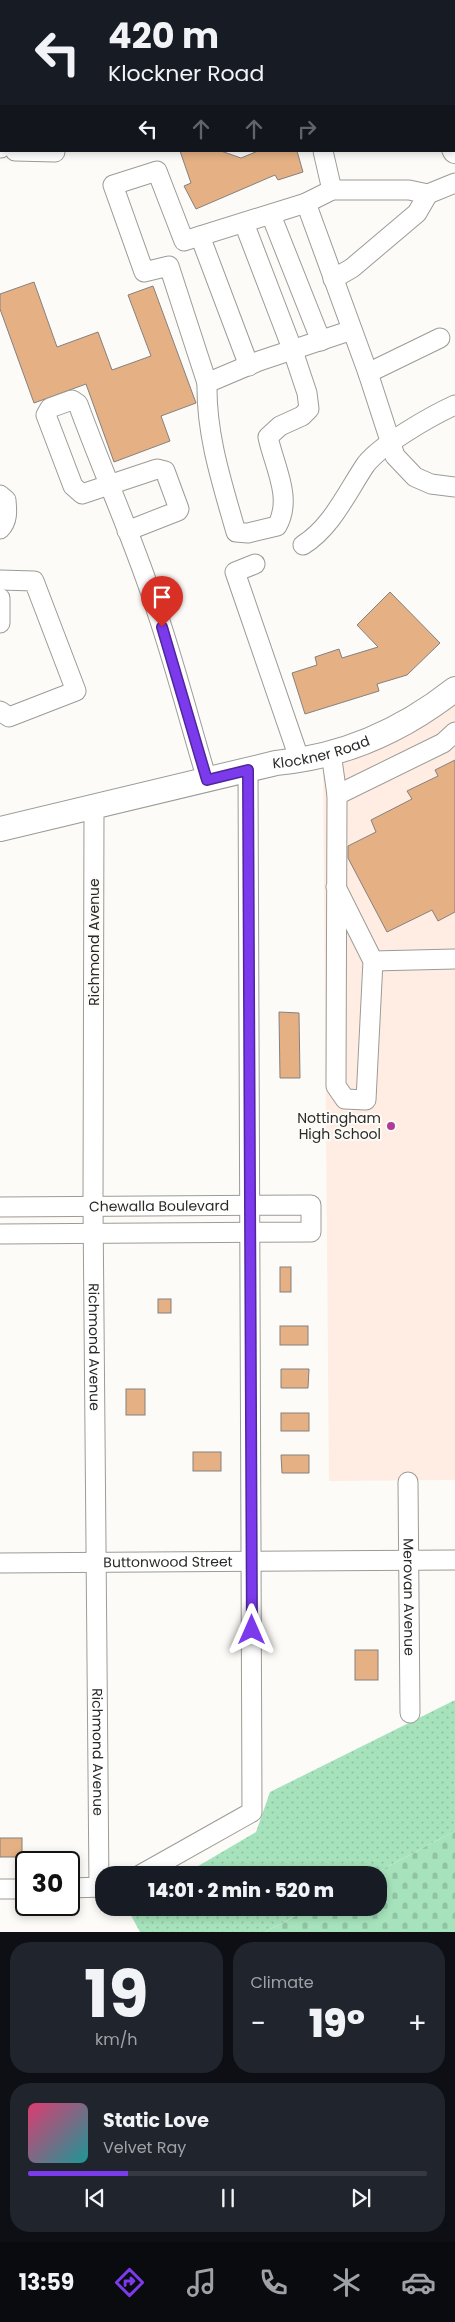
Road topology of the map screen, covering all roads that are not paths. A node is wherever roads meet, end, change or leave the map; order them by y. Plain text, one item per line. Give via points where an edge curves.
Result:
1 (323, 152) edge
2 (455, 182) edge
3 (332, 190) junction
4 (428, 194) junction
5 (306, 203) junction
6 (271, 214) junction
7 (244, 223) junction
8 (192, 238) junction
9 (169, 266) junction
10 (333, 279) junction
11 (352, 330) junction
12 (440, 338) dead end
13 (321, 341) junction
14 (293, 351) junction
15 (249, 366) junction
16 (368, 373) junction
17 (207, 383) junction
18 (455, 405) edge
19 (392, 442) junction
20 (108, 485) junction
21 (455, 487) edge
22 (0, 496) edge
23 (0, 529) edge
24 (127, 531) junction
25 (303, 544) dead end
26 (255, 564) dead end
27 (0, 580) edge
28 (0, 598) edge
29 (0, 623) edge
30 (455, 689) edge
31 (0, 711) edge
32 (455, 732) edge
33 (331, 753) junction
34 (300, 761) junction
35 (248, 770) junction
36 (207, 780) junction
37 (336, 795) junction
38 (94, 807) junction
39 (0, 829) edge
40 (336, 887) junction
41 (455, 959) edge
42 (373, 961) junction
43 (93, 1206) junction
44 (250, 1206) junction
45 (0, 1207) edge
46 (250, 1232) junction
47 (0, 1234) edge
48 (94, 1234) junction
49 (408, 1482) dead end
50 (409, 1560) junction
51 (455, 1560) edge
52 (98, 1561) junction
53 (251, 1561) junction
54 (0, 1563) edge
55 (410, 1713) dead end
56 (101, 1866) edge
57 (156, 1866) edge
58 (95, 1887) edge
59 (15, 1888) edge
60 (80, 1888) edge
61 (0, 1889) edge

1 - 3 street
2 - 4 street
3 - 4 street via 409,190
3 - 5 street
4 - 10 street via 418,213 352,268
5 - 6 street
5 - 10 street
6 - 7 street
6 - 13 street
7 - 8 street
7 - 14 street
8 - 9 street
8 - 9 street via 157,171 113,185 144,272
8 - 15 street
9 - 17 street
10 - 11 street
11 - 13 street
11 - 16 street
12 - 16 street
13 - 14 street
14 - 15 street
14 - 17 street via 309,409 268,437 284,496 284,514 277,526 248,534 236,532 209,431
15 - 17 street
16 - 19 street
18 - 19 street
19 - 21 street via 395,456 415,476 431,484
19 - 25 street via 367,464 322,531
20 - 20 street via 78,404 72,400 50,408 46,415 73,486 82,494
20 - 24 street
20 - 24 street via 157,469 165,472 178,512
22 - 23 street via 6,500 7,512 5,524
24 - 36 street via 156,609
26 - 34 street via 235,572
27 - 31 street via 34,581 76,691 9,717
28 - 29 street
30 - 33 main road, Klockner Road via 376,738
32 - 37 street via 443,742
33 - 34 main road, Klockner Road
33 - 37 street
34 - 35 main road, Klockner Road
35 - 36 main road, Klockner Road
35 - 44 street
36 - 38 main road, Klockner Road
37 - 40 street
38 - 39 main road, Klockner Road
38 - 43 street, Richmond Avenue
40 - 42 street
40 - 42 street via 336,1086 345,1099 366,1100 368,1091
41 - 42 street
43 - 44 street, Chewalla Boulevard
43 - 45 street, Chewalla Boulevard
43 - 48 street, Richmond Avenue
44 - 46 street
44 - 46 street, Chewalla Boulevard via 311,1205 311,1232
46 - 48 street, Chewalla Boulevard
46 - 53 street
47 - 48 street, Chewalla Boulevard
48 - 52 street, Richmond Avenue
49 - 50 street, Merovan Avenue
50 - 51 street, Buttonwood Street
50 - 53 street, Buttonwood Street
50 - 55 street, Merovan Avenue
52 - 53 street, Buttonwood Street
52 - 54 street, Buttonwood Street
52 - 56 street, Richmond Avenue
53 - 57 street via 252,1812
58 - 60 street
59 - 61 street

